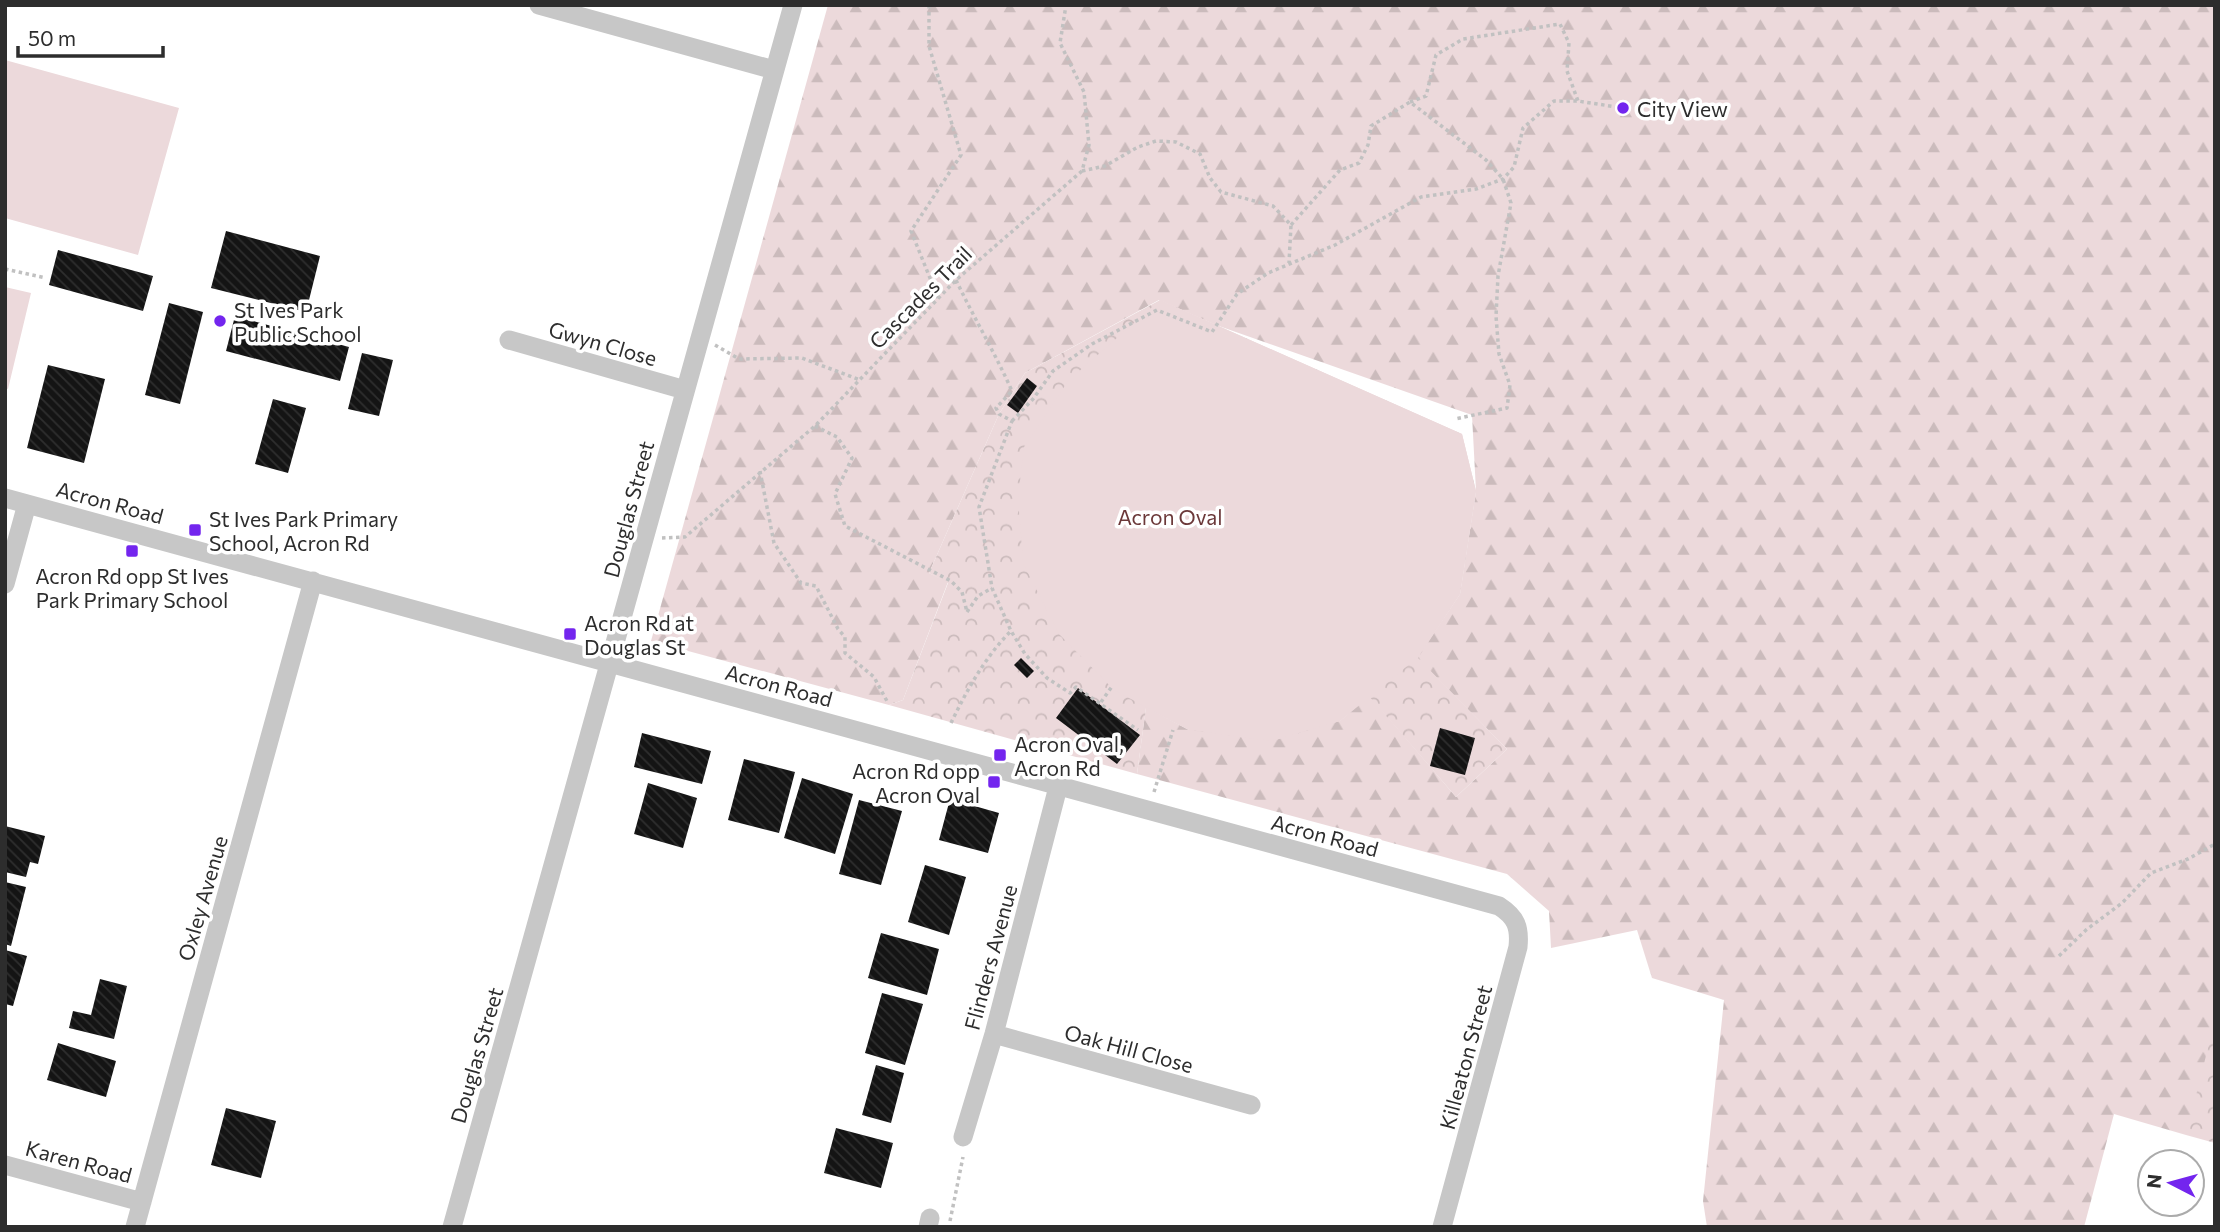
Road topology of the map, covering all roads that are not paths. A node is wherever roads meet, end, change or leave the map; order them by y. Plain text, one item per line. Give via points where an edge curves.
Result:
1 (539, 5) edge
2 (793, 5) edge
3 (774, 70) junction
4 (509, 340) dead end
5 (685, 390) junction
6 (5, 498) edge
7 (27, 504) junction
8 (313, 581) junction
9 (5, 584) edge
10 (610, 662) junction
11 (1058, 787) junction
12 (1499, 906) joint
13 (994, 1034) junction
14 (1251, 1105) dead end
15 (963, 1137) road end
16 (5, 1165) edge
17 (142, 1202) junction
18 (135, 1227) edge
19 (452, 1227) edge
20 (1441, 1227) edge

1 - 3 street
2 - 3 street, Douglas Street
3 - 5 street, Douglas Street
4 - 5 street, Gwyn Close
5 - 10 street, Douglas Street
6 - 7 street, Acron Road
7 - 8 street, Acron Road
7 - 9 street
8 - 10 street, Acron Road
8 - 17 street, Oxley Avenue
10 - 11 street, Acron Road
10 - 19 street, Douglas Street
11 - 12 street, Acron Road
11 - 13 street, Flinders Avenue
12 - 20 street, Killeaton Street via 1517,923 1518,947
13 - 14 street, Oak Hill Close
13 - 15 street, Flinders Avenue
16 - 17 street, Karen Road
17 - 18 street, Oxley Avenue

